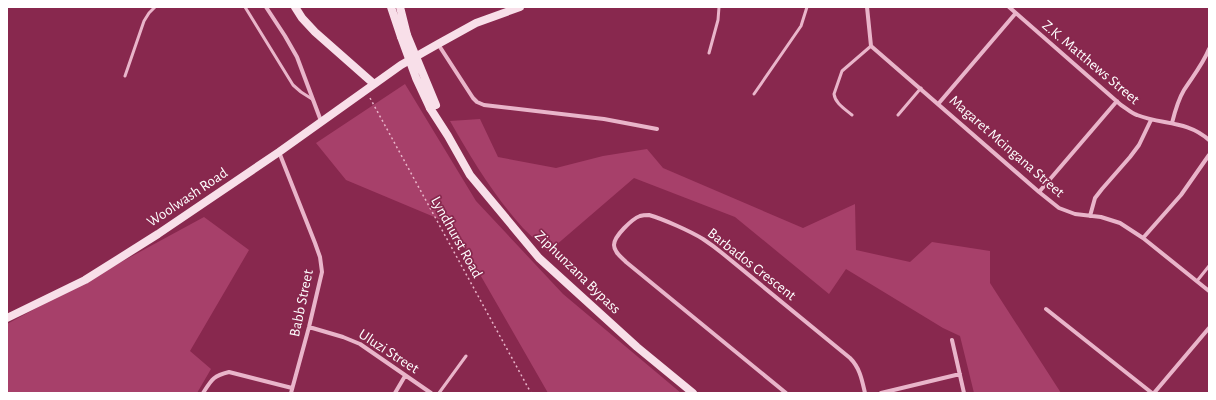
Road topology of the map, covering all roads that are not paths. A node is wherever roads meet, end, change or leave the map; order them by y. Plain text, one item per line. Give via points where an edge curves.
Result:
1 (155, 7) edge
2 (245, 7) edge
3 (266, 7) edge
4 (295, 7) edge
5 (391, 7) edge
6 (400, 7) edge
7 (520, 7) edge
8 (719, 7) edge
9 (807, 7) edge
10 (867, 7) edge
11 (1008, 7) edge
12 (1016, 14) junction
13 (404, 36) junction
14 (438, 44) junction
15 (871, 46) junction
16 (1209, 49) edge
17 (709, 53) dead end
18 (125, 76) dead end
19 (374, 84) junction
20 (921, 88) junction
21 (754, 94) dead end
22 (312, 99) junction
23 (1117, 101) junction
24 (938, 103) junction
25 (852, 115) dead end
26 (898, 115) dead end
27 (1151, 120) junction
28 (322, 122) junction
29 (1172, 123) junction
30 (657, 129) dead end
31 (1209, 140) edge
32 (279, 152) junction
33 (1209, 155) edge
34 (1039, 192) junction
35 (1090, 216) junction
36 (1143, 238) junction
37 (1209, 266) edge
38 (1197, 281) junction
39 (1209, 291) edge
40 (1046, 309) dead end
41 (7, 318) edge
42 (309, 327) junction
43 (1209, 328) edge
44 (952, 340) dead end
45 (466, 356) dead end
46 (960, 374) junction
47 (405, 376) junction
48 (292, 388) junction
49 (203, 393) edge
50 (291, 393) edge
51 (395, 393) edge
52 (431, 393) edge
53 (439, 393) edge
54 (693, 393) edge
55 (786, 393) edge
56 (865, 393) edge
57 (881, 393) edge
58 (964, 393) edge
59 (1153, 393) edge

1 - 18 lane via 144,21
2 - 22 lane via 293,85
3 - 22 street via 297,57
4 - 19 main road via 315,32
5 - 13 main road
6 - 13 main road
7 - 14 main road, Woolwash Road via 476,23
8 - 17 lane
9 - 21 lane via 801,26
10 - 15 street
11 - 12 street, Z.K. Matthews Street
12 - 23 street, Z.K. Matthews Street
12 - 24 street
13 - 54 main road, Ziphunzana Bypass, bridge via 433,106 470,174 539,258 637,348
14 - 19 main road, Woolwash Road
14 - 30 street via 473,98 484,105 604,119
15 - 20 street, Magaret Mcingana Street
15 - 25 lane via 842,71 834,94 836,101
16 - 29 street via 1184,91
19 - 28 main road, Woolwash Road
20 - 24 street, Magaret Mcingana Street
20 - 26 lane
22 - 28 street
23 - 27 street, Z.K. Matthews Street via 1136,115
23 - 34 street
24 - 34 street, Magaret Mcingana Street
27 - 29 street, Z.K. Matthews Street
27 - 35 street via 1130,157 1095,198
28 - 32 main road, Woolwash Road
29 - 31 street, Z.K. Matthews Street via 1201,133
32 - 41 main road, Woolwash Road via 85,280
32 - 42 street, Babb Street via 320,257 322,272
33 - 36 street via 1181,195
34 - 35 street, Magaret Mcingana Street via 1059,208
35 - 36 street, Magaret Mcingana Street via 1120,223
36 - 38 street, Magaret Mcingana Street
37 - 38 lane
38 - 39 street, Magaret Mcingana Street
40 - 59 street
42 - 47 street, Uluzi Street via 360,344
42 - 48 street, Babb Street
43 - 59 street
44 - 46 street
45 - 53 lane
46 - 57 street
46 - 58 street
47 - 51 street
47 - 52 street, Uluzi Street
48 - 49 street via 229,372 219,374 210,381
48 - 50 street, Babb Street
55 - 56 street, Barbados Crescent via 626,262 614,246 619,234 640,216 648,215 703,239 850,358 856,364

